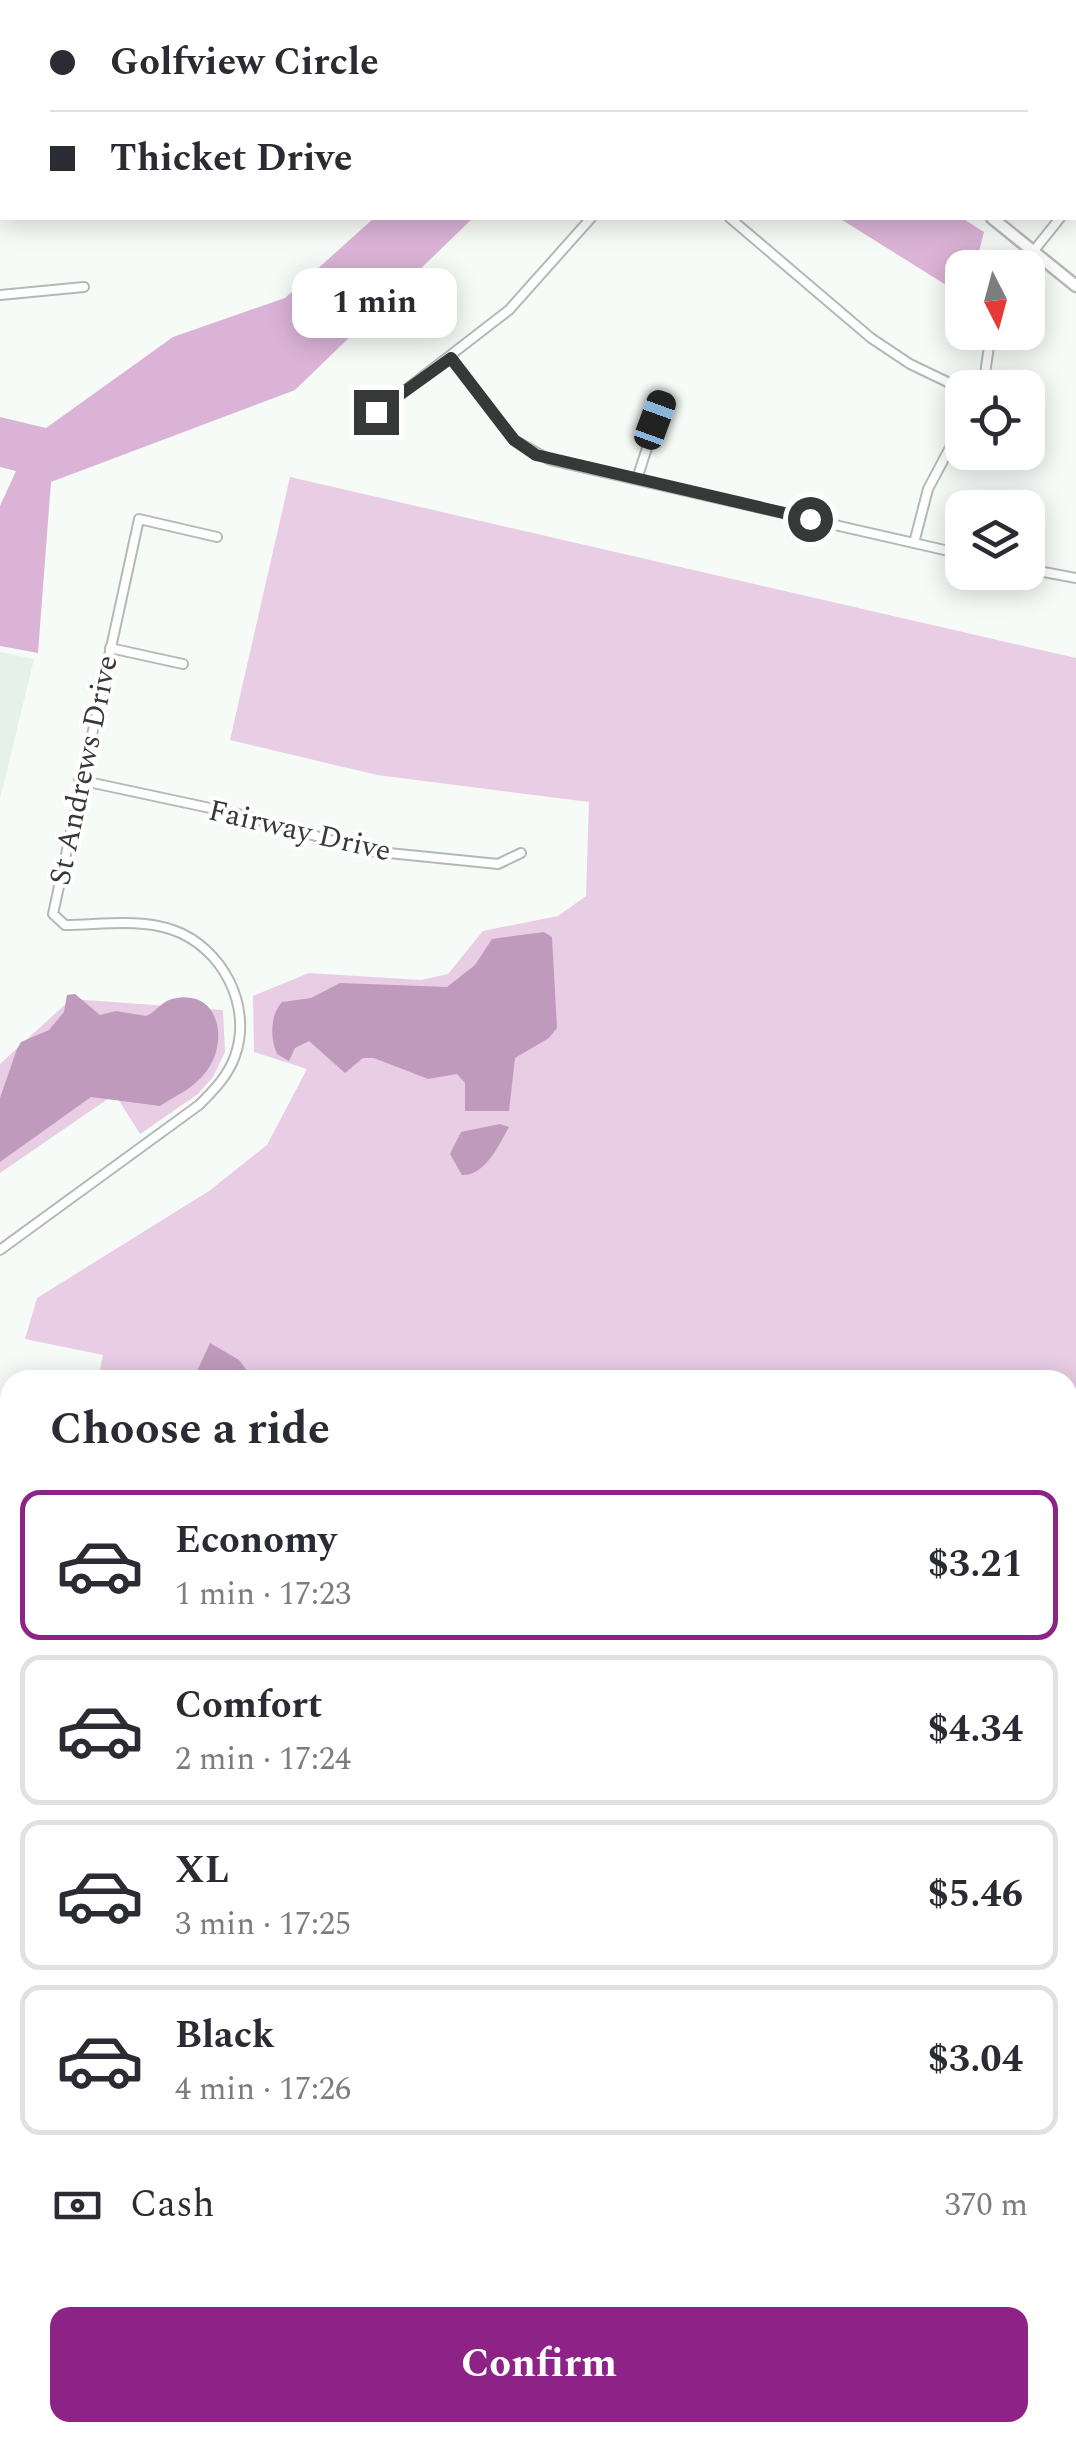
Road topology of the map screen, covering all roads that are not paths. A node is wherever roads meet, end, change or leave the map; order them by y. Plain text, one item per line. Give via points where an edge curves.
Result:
1 (397, 0) edge
2 (475, 0) edge
3 (589, 220) edge
4 (732, 220) edge
5 (994, 220) edge
6 (1058, 220) edge
7 (1027, 250) edge
8 (1033, 250) edge
9 (1045, 264) edge
10 (84, 286) dead end
11 (1076, 286) edge
12 (0, 295) edge
13 (451, 358) junction
14 (945, 381) edge
15 (663, 398) dead end
16 (376, 412) dead end
17 (945, 457) edge
18 (636, 479) junction
19 (217, 536) dead end
20 (914, 543) junction
21 (945, 550) edge
22 (1045, 572) edge
23 (1076, 578) edge
24 (110, 648) junction
25 (183, 664) dead end
26 (79, 780) junction
27 (521, 853) dead end
28 (0, 1250) edge

1 - 2 street
3 - 13 street via 533,288
4 - 14 street via 872,338
5 - 7 street
6 - 8 street
9 - 11 street
10 - 12 street
13 - 16 street
13 - 18 street via 524,449
15 - 18 street
17 - 20 street via 928,489
18 - 20 street
19 - 24 street, St Andrews Drive via 139,519
20 - 21 street
22 - 23 street
24 - 25 street
24 - 26 street, St Andrews Drive
26 - 27 street, Fairway Drive via 369,851 498,864
26 - 28 street, St Andrews Drive via 56,922 144,924 200,944 223,967 236,996 236,1055 222,1083 199,1105

